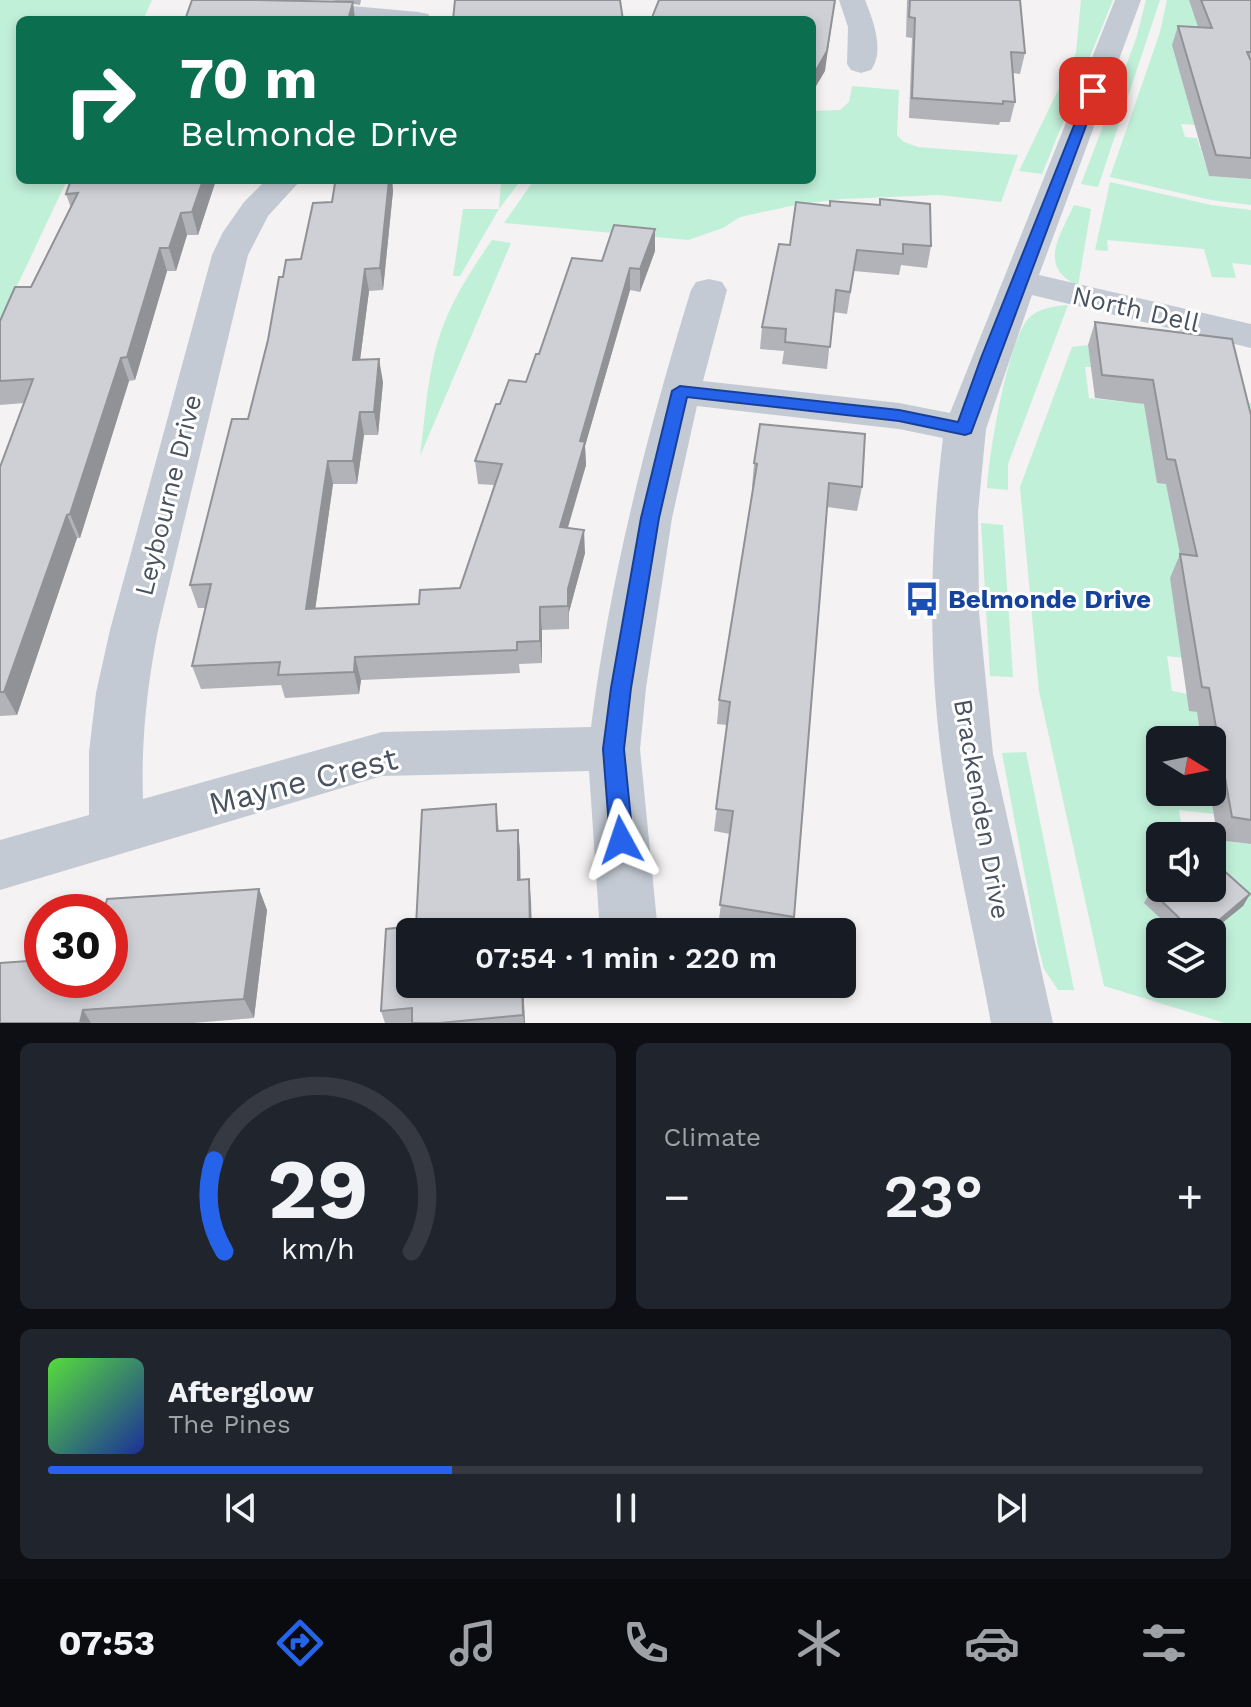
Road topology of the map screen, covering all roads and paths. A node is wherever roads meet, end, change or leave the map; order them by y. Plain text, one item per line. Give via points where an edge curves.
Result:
1 (852, 0) edge
2 (1128, 0) edge
3 (299, 4) edge
4 (267, 8) edge
5 (363, 16) edge
6 (861, 64) dead end
7 (281, 184) edge
8 (1021, 282) junction
9 (709, 290) dead end
10 (1251, 336) edge
11 (680, 391) junction
12 (965, 429) junction
13 (614, 749) junction
14 (117, 832) junction
15 (0, 865) edge
16 (628, 918) edge
17 (1022, 1023) edge

1 - 6 street via 862,27
2 - 8 street, Brackenden Drive
3 - 4 street
3 - 5 street
7 - 14 street, Leybourne Drive via 240,232 207,341 121,693 115,752
8 - 10 street, North Dell
8 - 12 street, Brackenden Drive
9 - 11 street
11 - 12 street via 899,416
11 - 13 street via 650,518
12 - 17 street, Brackenden Drive via 956,512 955,612 967,754
13 - 14 street, Mayne Crest via 382,754
13 - 16 street
14 - 15 street, Mayne Crest

